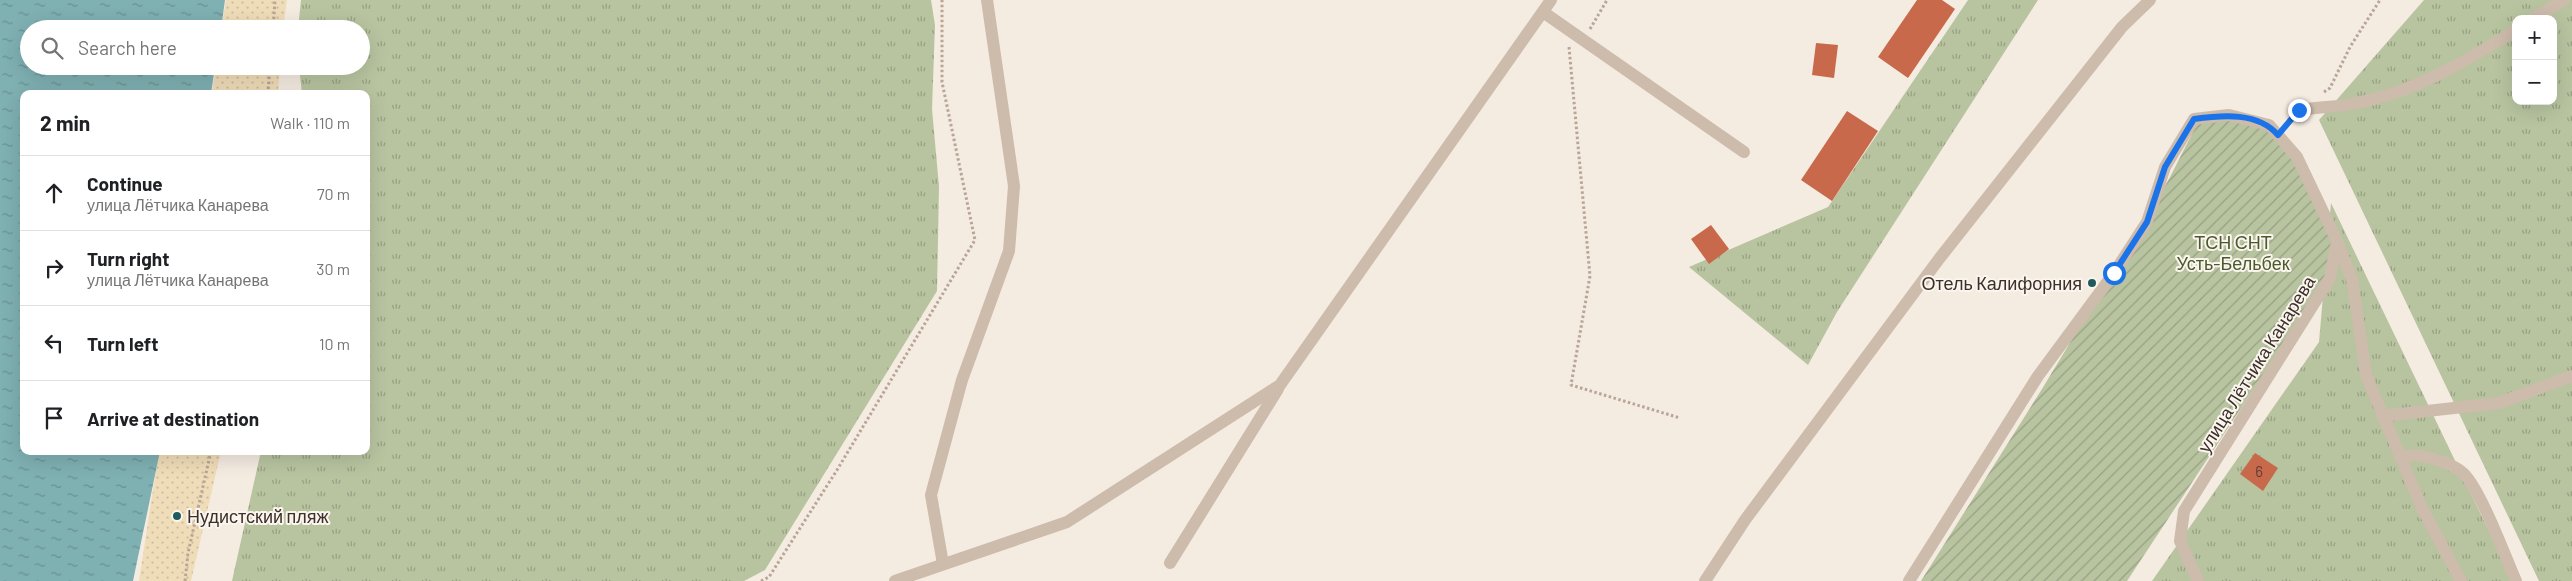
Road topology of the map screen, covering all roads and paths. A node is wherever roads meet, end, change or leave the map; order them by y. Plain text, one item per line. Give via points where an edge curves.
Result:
1 (275, 0) edge
2 (942, 0) edge
3 (987, 0) edge
4 (1551, 0) edge
5 (1607, 0) edge
6 (2150, 0) edge
7 (2380, 0) edge
8 (2564, 0) edge
9 (1543, 12) junction
10 (2540, 15) edge
11 (274, 20) edge
12 (1567, 29) junction
13 (2512, 32) edge
14 (1583, 40) junction
15 (269, 75) edge
16 (268, 90) edge
17 (2322, 93) dead end
18 (2299, 110) dead end
19 (1744, 152) dead end
20 (2337, 241) junction
21 (2572, 376) edge
22 (1280, 385) junction
23 (2382, 416) junction
24 (1680, 418) dead end
25 (210, 455) edge
26 (2400, 458) junction
27 (1170, 563) dead end
28 (943, 564) junction
29 (185, 581) edge
30 (762, 581) edge
31 (895, 581) edge
32 (1705, 581) edge
33 (1909, 581) edge
34 (2198, 581) edge
35 (2461, 581) edge
36 (2516, 581) edge

1 - 11 path
2 - 30 path via 942,82 975,240 837,470 769,577
3 - 28 street via 1014,186 1008,251 962,380 931,494
4 - 9 street
5 - 14 path
6 - 32 street via 2122,28 1940,259 1745,520
7 - 17 path via 2350,47 2330,88
8 - 10 street
9 - 12 street
9 - 22 street
12 - 14 street
12 - 24 path via 1590,276 1571,385
13 - 18 street via 2460,64 2389,95
14 - 19 street
15 - 16 path
20 - 23 street via 2352,279 2366,375
20 - 33 street via 2297,157 2269,125 2229,115 2194,119 2165,167 2147,222 2114,273 2038,376
20 - 34 street, улица Лётчика Канарева via 2330,278 2184,511 2180,541
21 - 23 street via 2499,403
22 - 27 street
22 - 28 street via 1067,522
23 - 26 street
25 - 29 path via 188,553
26 - 35 street via 2422,508
26 - 36 street via 2417,455 2446,462 2464,474 2474,488
28 - 31 street

